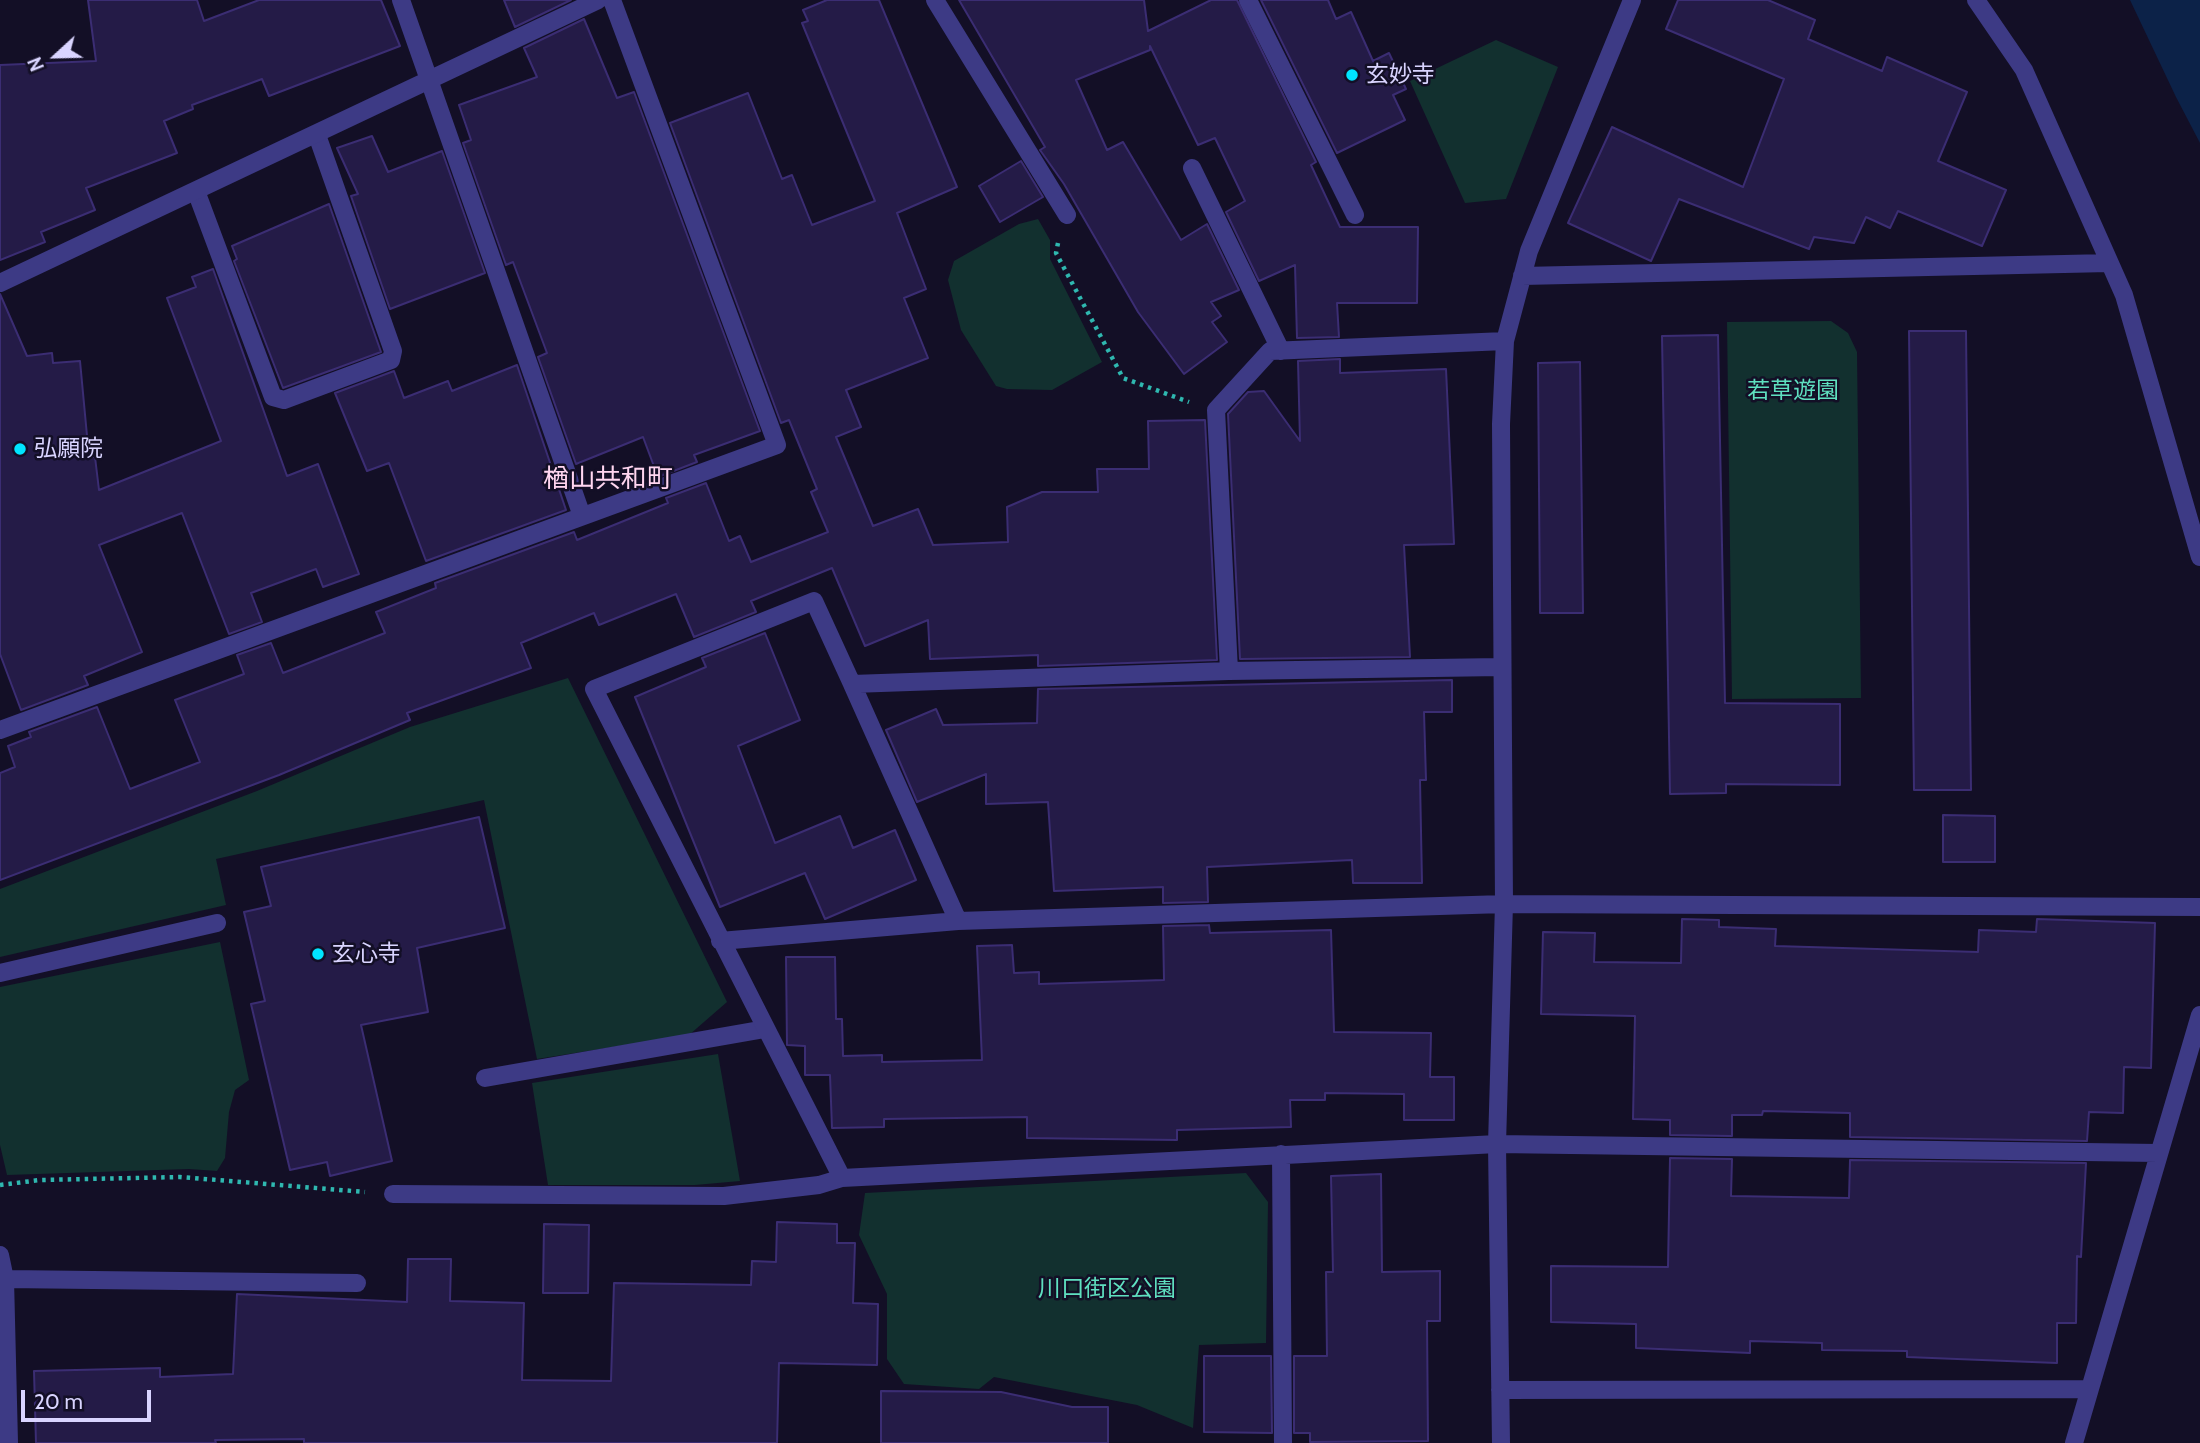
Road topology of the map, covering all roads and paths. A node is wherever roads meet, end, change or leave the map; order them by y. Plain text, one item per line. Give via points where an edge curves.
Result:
1 (401, 0) edge
2 (598, 0) edge
3 (612, 0) edge
4 (934, 0) edge
5 (1248, 0) edge
6 (1632, 0) edge
7 (1976, 0) edge
8 (430, 81) junction
9 (317, 135) junction
10 (1192, 168) dead end
11 (196, 191) junction
12 (1067, 215) joint
13 (1356, 215) dead end
14 (2109, 263) junction
15 (1522, 276) junction
16 (0, 283) edge
17 (1505, 341) junction
18 (1281, 351) junction
19 (1216, 411) junction
20 (582, 516) junction
21 (2200, 556) edge
22 (1501, 667) junction
23 (1229, 671) junction
24 (852, 684) junction
25 (0, 730) edge
26 (1504, 904) junction
27 (2200, 907) edge
28 (958, 921) junction
29 (217, 923) dead end
30 (720, 941) junction
31 (0, 973) edge
32 (2200, 1015) edge
33 (765, 1029) junction
34 (485, 1078) dead end
35 (1497, 1144) junction
36 (1281, 1153) junction
37 (2158, 1153) junction
38 (842, 1178) junction
39 (0, 1185) edge
40 (393, 1194) joint
41 (0, 1255) edge
42 (5, 1279) junction
43 (357, 1283) dead end
44 (4, 1375) edge
45 (2088, 1389) junction
46 (1500, 1390) junction
47 (9, 1443) edge
48 (1283, 1443) edge
49 (1501, 1443) edge
50 (2074, 1443) edge

1 - 8 street
2 - 8 street
3 - 20 street via 777,444
4 - 12 street
5 - 13 street
6 - 15 street
7 - 14 street via 2024,70
8 - 9 street
8 - 20 street
9 - 11 street
9 - 11 street via 393,351 391,360 284,400 273,397
10 - 18 street
11 - 16 street
12 - 19 path via 1056,253 1123,379
14 - 15 street
14 - 21 street via 2124,295
15 - 17 street
17 - 18 street
17 - 22 street
18 - 19 street via 1270,351
19 - 23 street
20 - 25 street
22 - 23 street
22 - 26 street
23 - 24 street
24 - 28 street
24 - 30 street via 814,601 594,689
26 - 27 street
26 - 28 street
26 - 35 street
28 - 30 street
29 - 31 street
30 - 33 street
32 - 37 street
33 - 34 street
33 - 38 street
35 - 36 street
35 - 37 street
35 - 46 street
36 - 38 street
36 - 48 street
37 - 45 street
38 - 40 street via 724,1196
39 - 40 path via 180,1177
41 - 42 street
42 - 43 street
42 - 44 street
44 - 47 street
45 - 46 street
45 - 50 street
46 - 49 street

